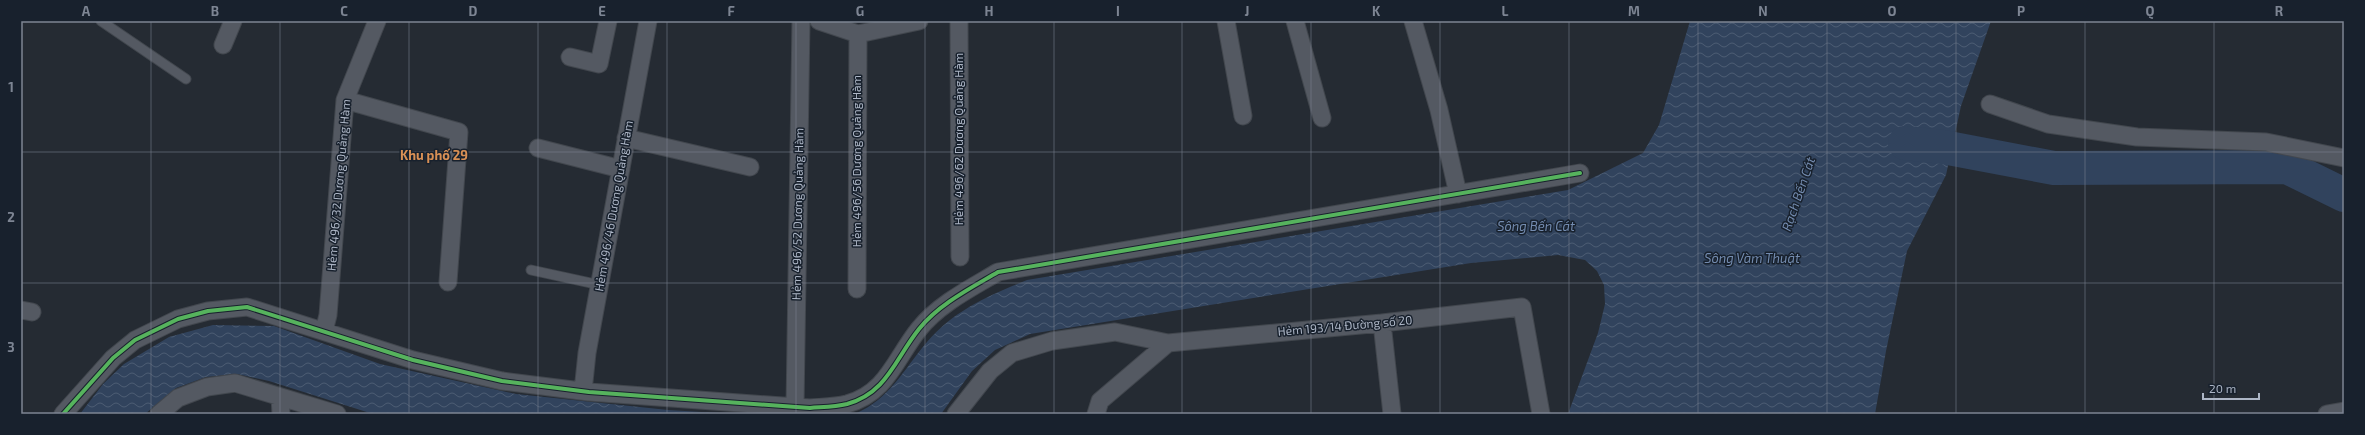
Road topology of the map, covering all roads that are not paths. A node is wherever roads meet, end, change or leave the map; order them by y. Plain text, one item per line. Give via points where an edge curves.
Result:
1 (102, 21) edge
2 (233, 21) edge
3 (377, 21) edge
4 (608, 21) edge
5 (648, 21) edge
6 (801, 21) edge
7 (819, 21) edge
8 (919, 21) edge
9 (959, 21) edge
10 (1226, 21) edge
11 (1295, 21) edge
12 (1413, 21) edge
13 (858, 34) junction
14 (223, 45) dead end
15 (570, 57) dead end
16 (186, 79) dead end
17 (345, 100) junction
18 (1990, 104) dead end
19 (1243, 116) dead end
20 (1322, 118) dead end
21 (626, 138) junction
22 (538, 148) dead end
23 (2344, 158) edge
24 (750, 167) dead end
25 (621, 169) junction
26 (1580, 173) dead end
27 (1458, 194) junction
28 (960, 257) dead end
29 (531, 270) dead end
30 (448, 282) dead end
31 (600, 285) junction
32 (857, 289) dead end
33 (1382, 323) junction
34 (324, 331) junction
35 (1168, 343) junction
36 (583, 391) junction
37 (280, 397) junction
38 (795, 407) junction
39 (2344, 411) edge
40 (63, 414) edge
41 (158, 414) edge
42 (281, 414) edge
43 (337, 414) edge
44 (956, 414) edge
45 (1096, 414) edge
46 (1392, 414) edge
47 (1541, 414) edge
48 (2327, 414) edge

1 - 16 lane
2 - 14 street
3 - 17 street, Hẻm 496/32 Dương Quảng Hàm
4 - 15 street via 599,64
5 - 21 street, Hẻm 496/46 Dương Quảng Hàm
6 - 38 street, Hẻm 496/52 Dương Quảng Hàm
7 - 13 street
8 - 13 street
9 - 28 street, Hẻm 496/62 Dương Quảng Hàm
10 - 19 street
11 - 20 street
12 - 27 street via 1439,110
13 - 32 street, Hẻm 496/56 Dương Quảng Hàm
17 - 30 street via 459,132
17 - 34 street, Hẻm 496/32 Dương Quảng Hàm via 328,315
18 - 23 street via 2048,124 2137,137 2266,142
21 - 24 street
21 - 25 street, Hẻm 496/46 Dương Quảng Hàm
22 - 25 street
25 - 31 street, Hẻm 496/46 Dương Quảng Hàm
26 - 27 street
27 - 38 street via 998,272 952,300 919,329 888,376 872,394 846,404
29 - 31 lane
31 - 36 street, Hẻm 496/46 Dương Quảng Hàm via 587,352
33 - 35 street, Hẻm 193/14 Đường số 20
33 - 46 street
33 - 47 street, Hẻm 193/14 Đường số 20 via 1522,307
34 - 36 street via 413,360 502,381
34 - 40 street via 247,307 208,311 178,319 135,340 113,358
35 - 44 street, Hẻm 193/14 Đường số 20 via 1115,332 1052,341 1012,353 990,371
35 - 45 street via 1100,401
36 - 38 street
37 - 41 street via 235,383 207,386 178,398
37 - 42 street
37 - 43 street
39 - 48 street

